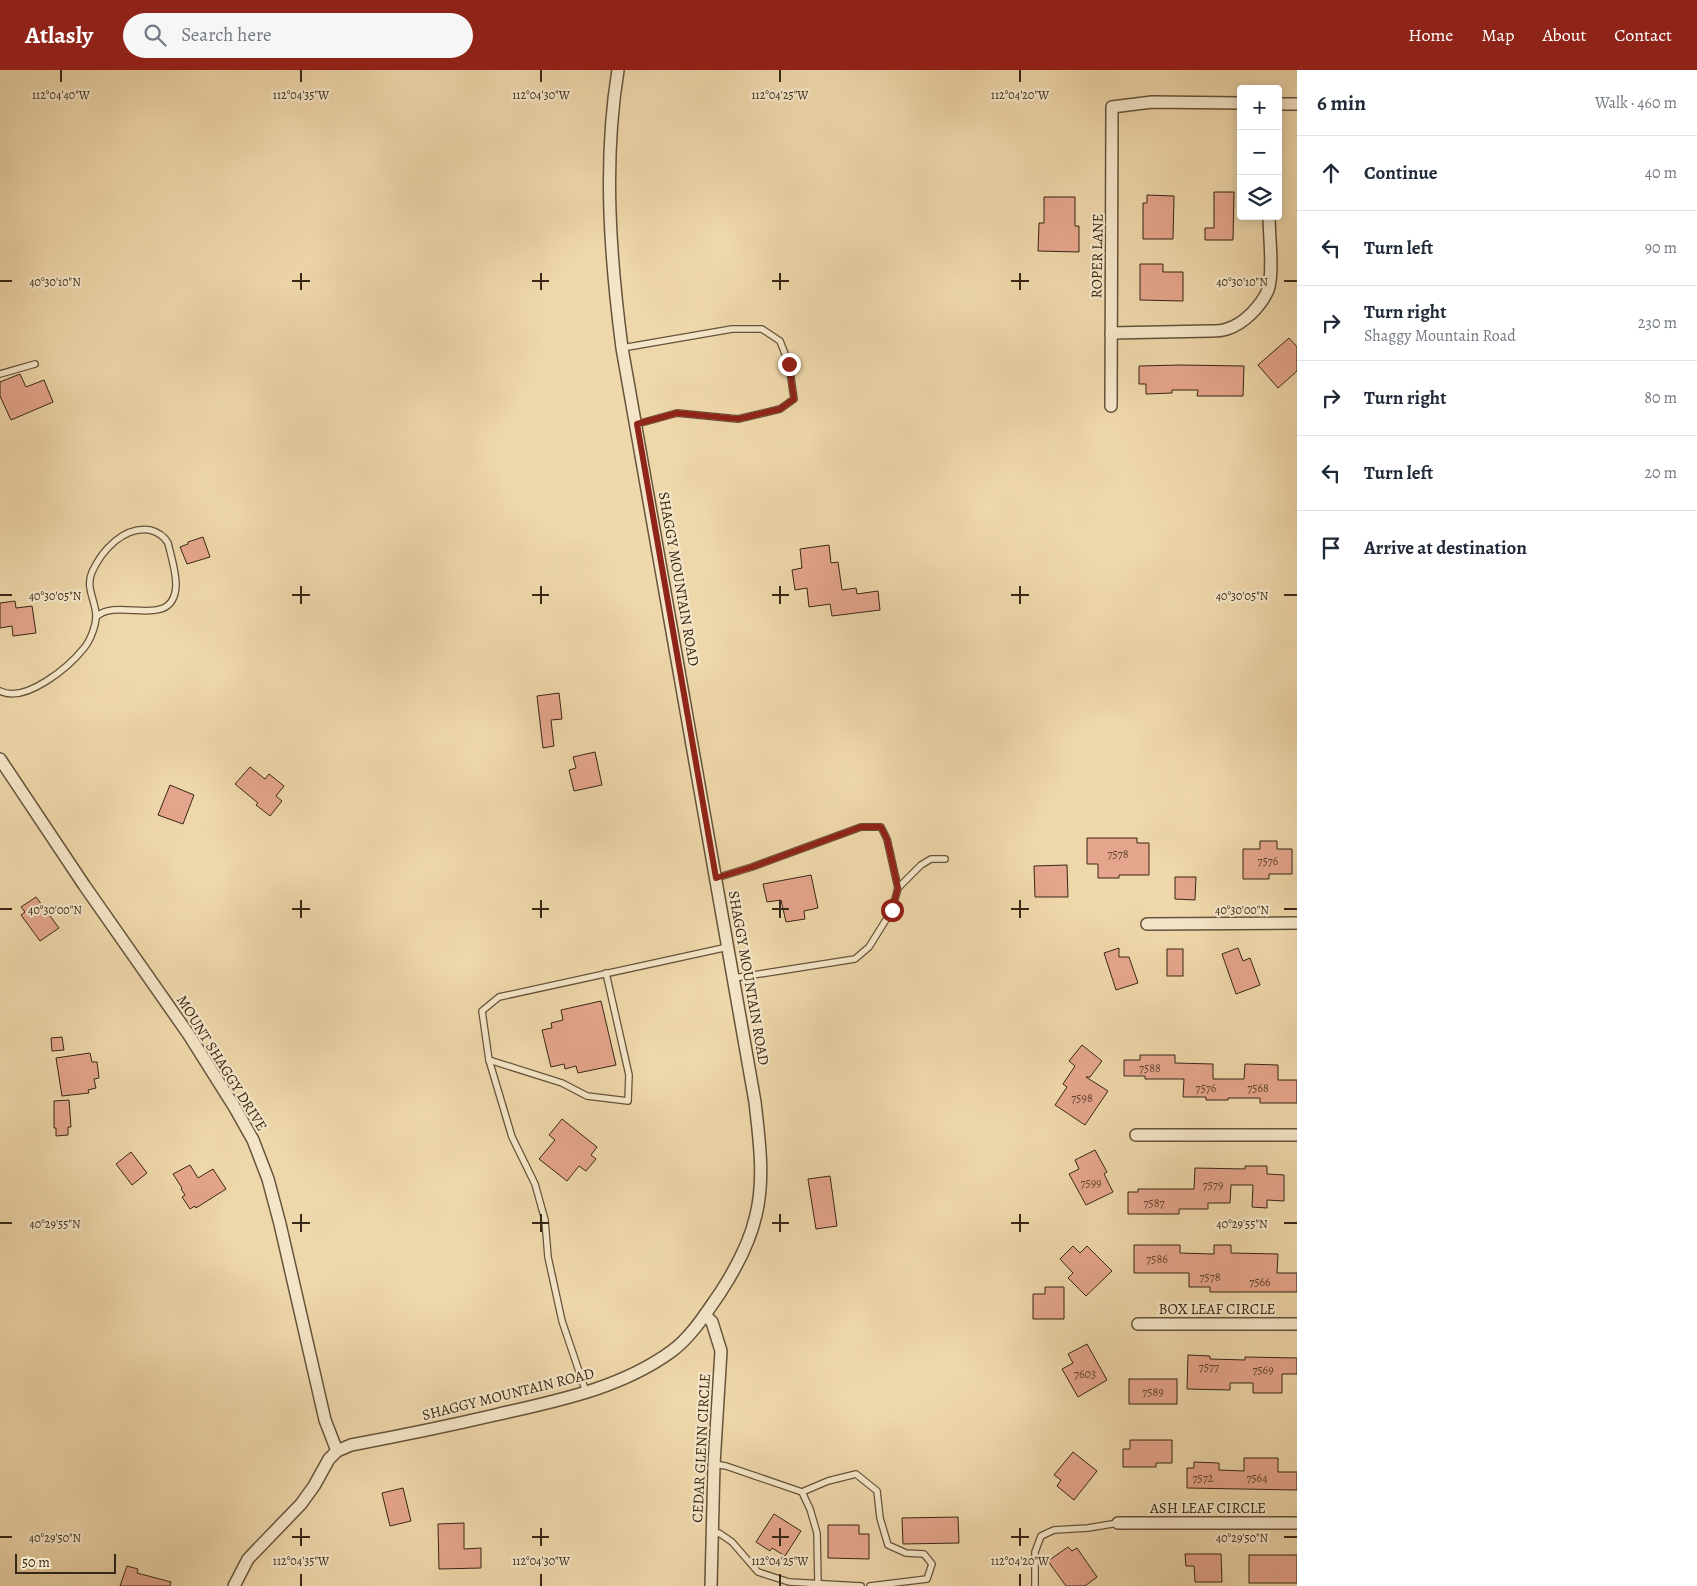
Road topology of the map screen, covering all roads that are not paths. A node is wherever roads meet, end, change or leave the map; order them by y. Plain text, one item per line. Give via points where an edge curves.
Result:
1 (618, 70) edge
2 (1237, 103) edge
3 (1282, 104) edge
4 (1297, 104) edge
5 (1269, 220) edge
6 (1111, 333) junction
7 (622, 348) junction
8 (34, 364) dead end
9 (0, 374) edge
10 (1111, 406) dead end
11 (637, 424) junction
12 (96, 617) junction
13 (0, 691) edge
14 (0, 759) edge
15 (945, 859) dead end
16 (716, 878) junction
17 (898, 888) junction
18 (1297, 923) edge
19 (1148, 924) dead end
20 (728, 947) junction
21 (606, 973) junction
22 (734, 978) junction
23 (489, 1060) junction
24 (1136, 1135) dead end
25 (1297, 1135) edge
26 (705, 1315) junction
27 (1138, 1324) dead end
28 (1297, 1324) edge
29 (586, 1392) junction
30 (337, 1451) junction
31 (714, 1464) junction
32 (802, 1492) junction
33 (1118, 1523) joint
34 (1297, 1523) edge
35 (711, 1533) junction
36 (818, 1584) junction
37 (234, 1586) edge
38 (711, 1586) edge
39 (861, 1586) edge
40 (870, 1586) edge
41 (1035, 1586) edge

1 - 7 street, SHAGGY MOUNTAIN ROAD via 611,143 610,204
2 - 6 street, ROPER LANE via 1152,102 1112,107
3 - 4 street
5 - 6 street via 1268,289 1258,306 1236,325 1226,330 1211,331
6 - 10 street, ROPER LANE
7 - 11 street, SHAGGY MOUNTAIN ROAD
7 - 11 lane via 732,329 762,329 780,341 789,364 794,399 780,409 738,419 677,413
8 - 9 lane
11 - 16 street, SHAGGY MOUNTAIN ROAD
12 - 12 lane via 101,612 118,609 155,611 170,603 176,585 165,537 156,532 129,532 107,550 89,580
12 - 13 lane via 89,641 52,677 25,692
14 - 30 street, MOUNT SHAGGY DRIVE via 189,1035 253,1140 278,1215 325,1420
15 - 17 lane via 931,859 921,865
16 - 17 lane via 861,827 881,827 887,839
16 - 20 street, SHAGGY MOUNTAIN ROAD
17 - 22 lane via 892,910 869,947 855,958
18 - 19 street
20 - 21 lane
20 - 22 street, SHAGGY MOUNTAIN ROAD
21 - 23 lane via 499,997 482,1011
21 - 23 lane via 629,1075 628,1101 587,1096 562,1083
22 - 26 street, SHAGGY MOUNTAIN ROAD via 755,1102 761,1180 756,1215 743,1253
23 - 29 lane via 512,1137 535,1184 545,1220 548,1257 562,1321
24 - 25 street
26 - 29 street, SHAGGY MOUNTAIN ROAD via 673,1350 613,1383
26 - 31 street, CEDAR GLENN CIRCLE via 712,1322 721,1351
27 - 28 street, BOX LEAF CIRCLE
29 - 30 street, SHAGGY MOUNTAIN ROAD via 558,1401 351,1444
30 - 37 street via 301,1504 248,1559
31 - 32 lane
31 - 35 street, CEDAR GLENN CIRCLE
32 - 36 lane via 817,1533
32 - 40 lane via 828,1480 856,1474 877,1491 888,1545 906,1553 924,1554 932,1564 927,1579
33 - 34 street, ASH LEAF CIRCLE
33 - 41 lane via 1054,1530 1041,1536 1035,1552
35 - 36 lane via 719,1533 732,1542 758,1572 789,1582
35 - 38 street, CEDAR GLENN CIRCLE
36 - 39 lane

